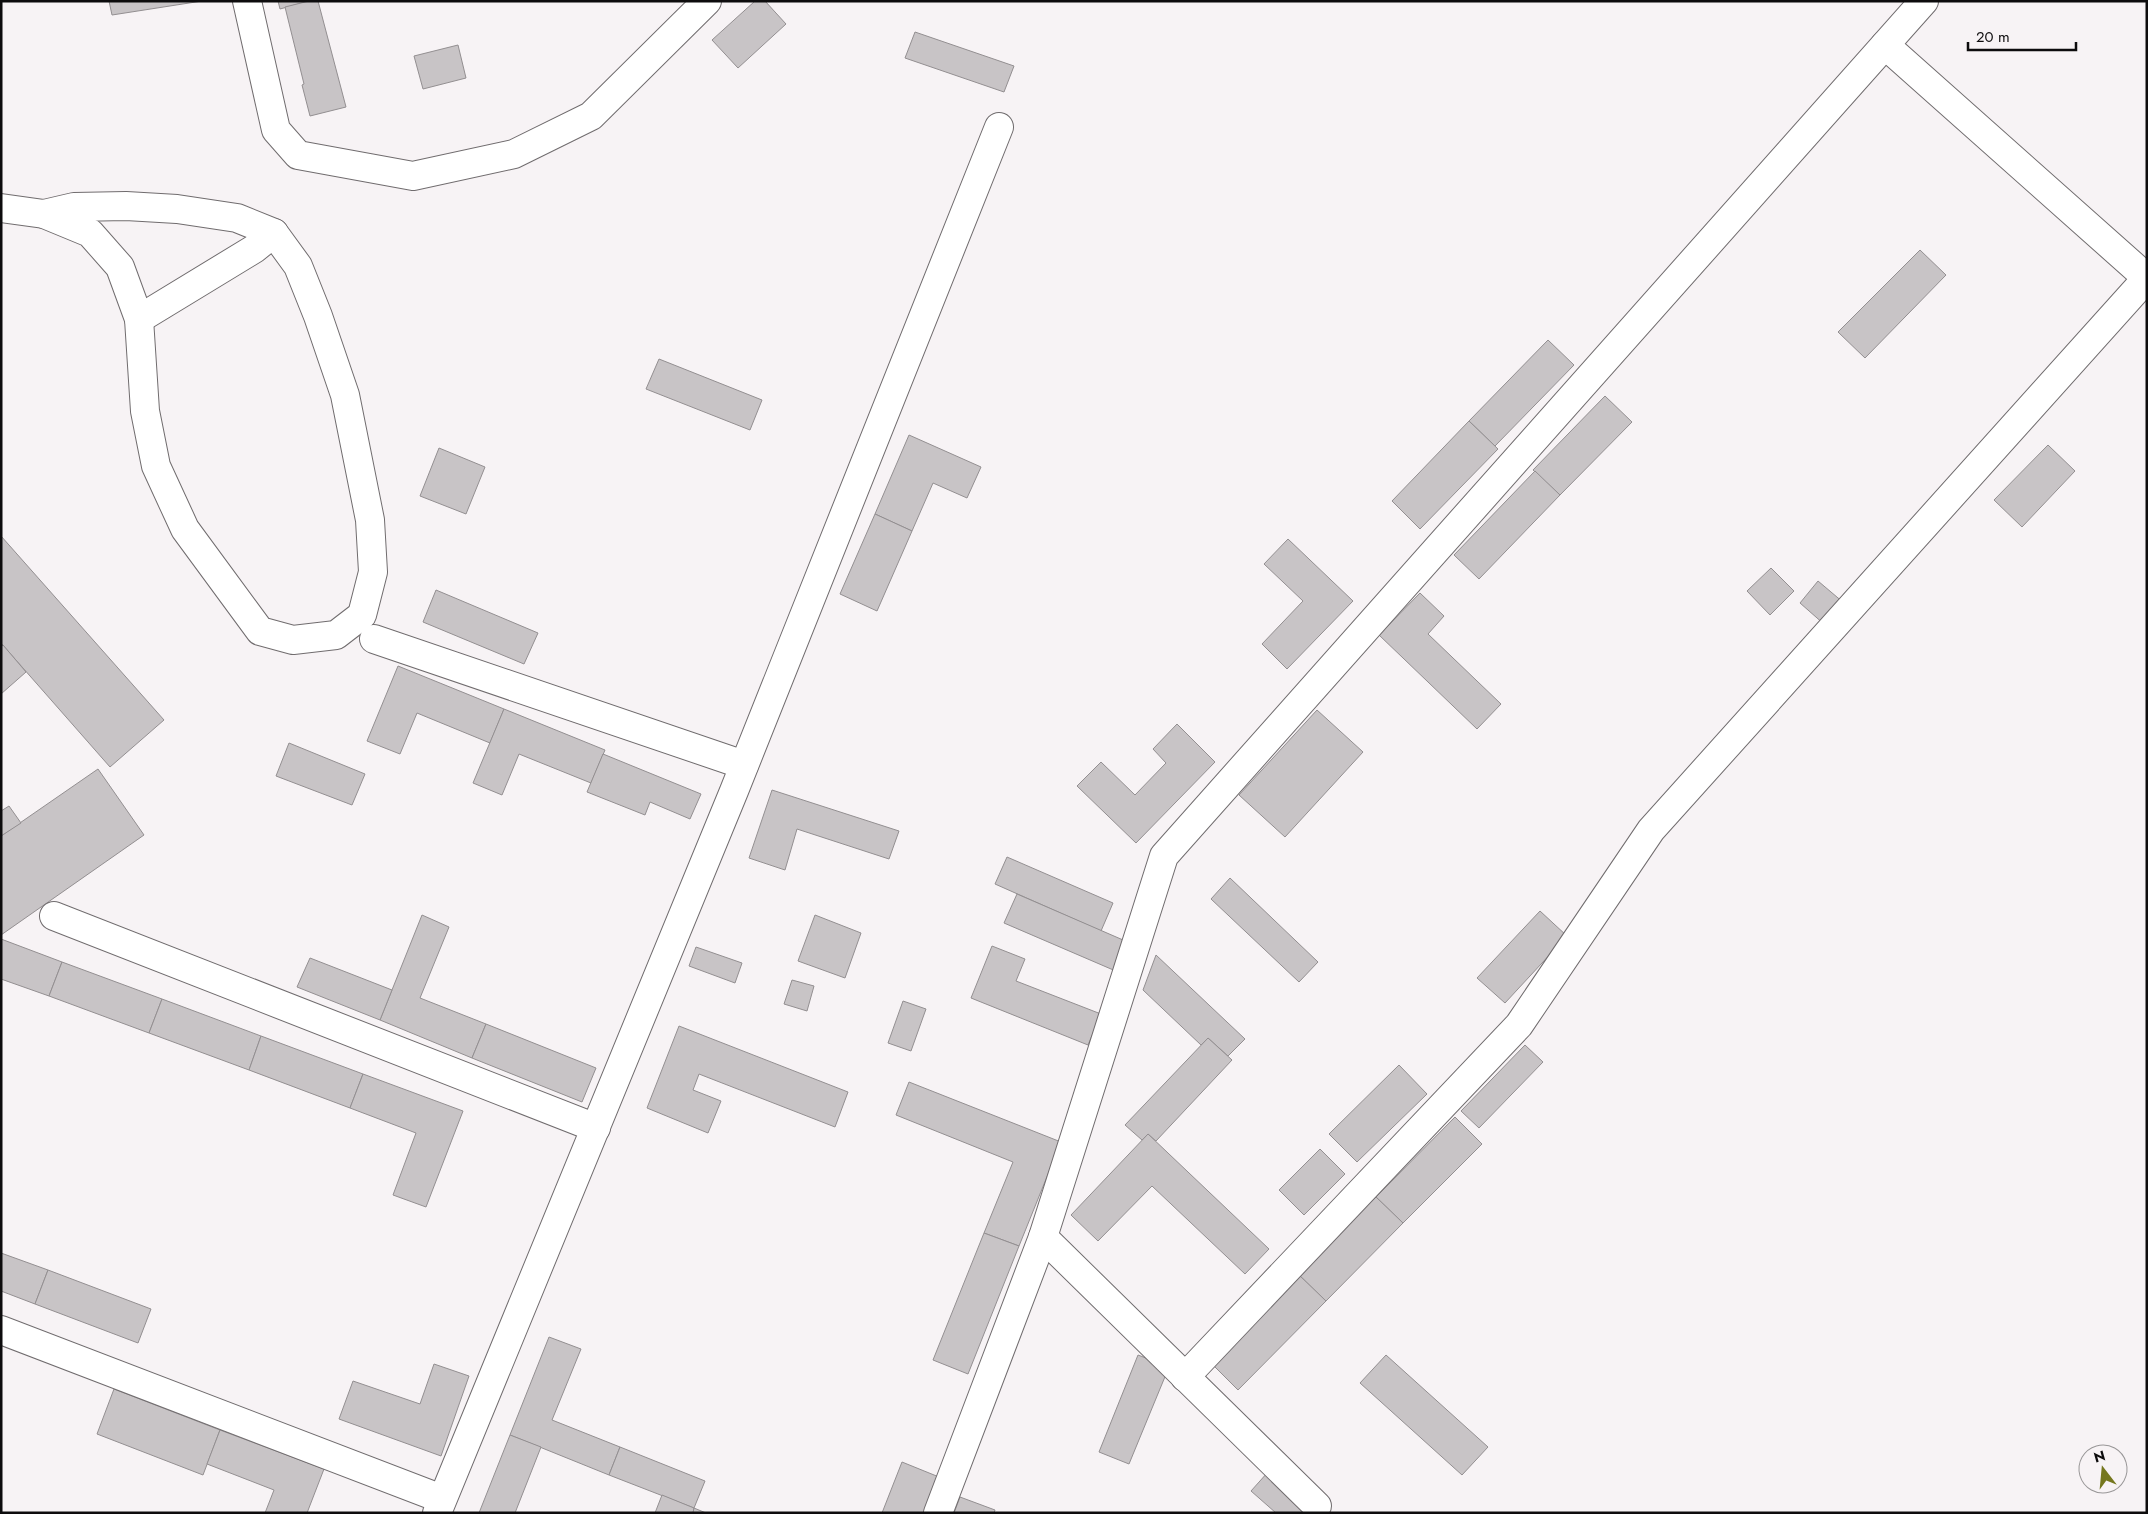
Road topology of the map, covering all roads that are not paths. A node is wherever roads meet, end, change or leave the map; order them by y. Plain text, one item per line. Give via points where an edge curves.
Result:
1 (247, 1) edge
2 (707, 1) edge
3 (1924, 1) edge
4 (1885, 45) junction
5 (999, 127) dead end
6 (1, 208) edge
7 (44, 214) junction
8 (274, 233) junction
9 (2147, 278) edge
10 (139, 319) junction
11 (374, 638) dead end
12 (744, 765) junction
13 (54, 916) dead end
14 (596, 1128) junction
15 (1043, 1237) junction
16 (1, 1330) edge
17 (1186, 1377) junction
18 (439, 1506) edge
19 (1317, 1506) dead end
20 (938, 1513) edge

1 - 2 street via 276,130 298,155 413,176 514,154 591,116
3 - 4 street
4 - 9 street
4 - 15 street via 1164,856
5 - 12 street
6 - 7 street
7 - 8 street via 74,207 177,209 237,218
7 - 10 street via 90,233 120,267
8 - 10 street
8 - 10 street via 298,266 345,395 370,520 373,572 362,615 336,635 293,640 260,631 185,529 156,466 145,411
9 - 17 street via 1651,830 1519,1025
11 - 12 street
12 - 14 street
13 - 14 street
14 - 18 street
15 - 17 street
15 - 20 street
16 - 18 street
17 - 19 street

